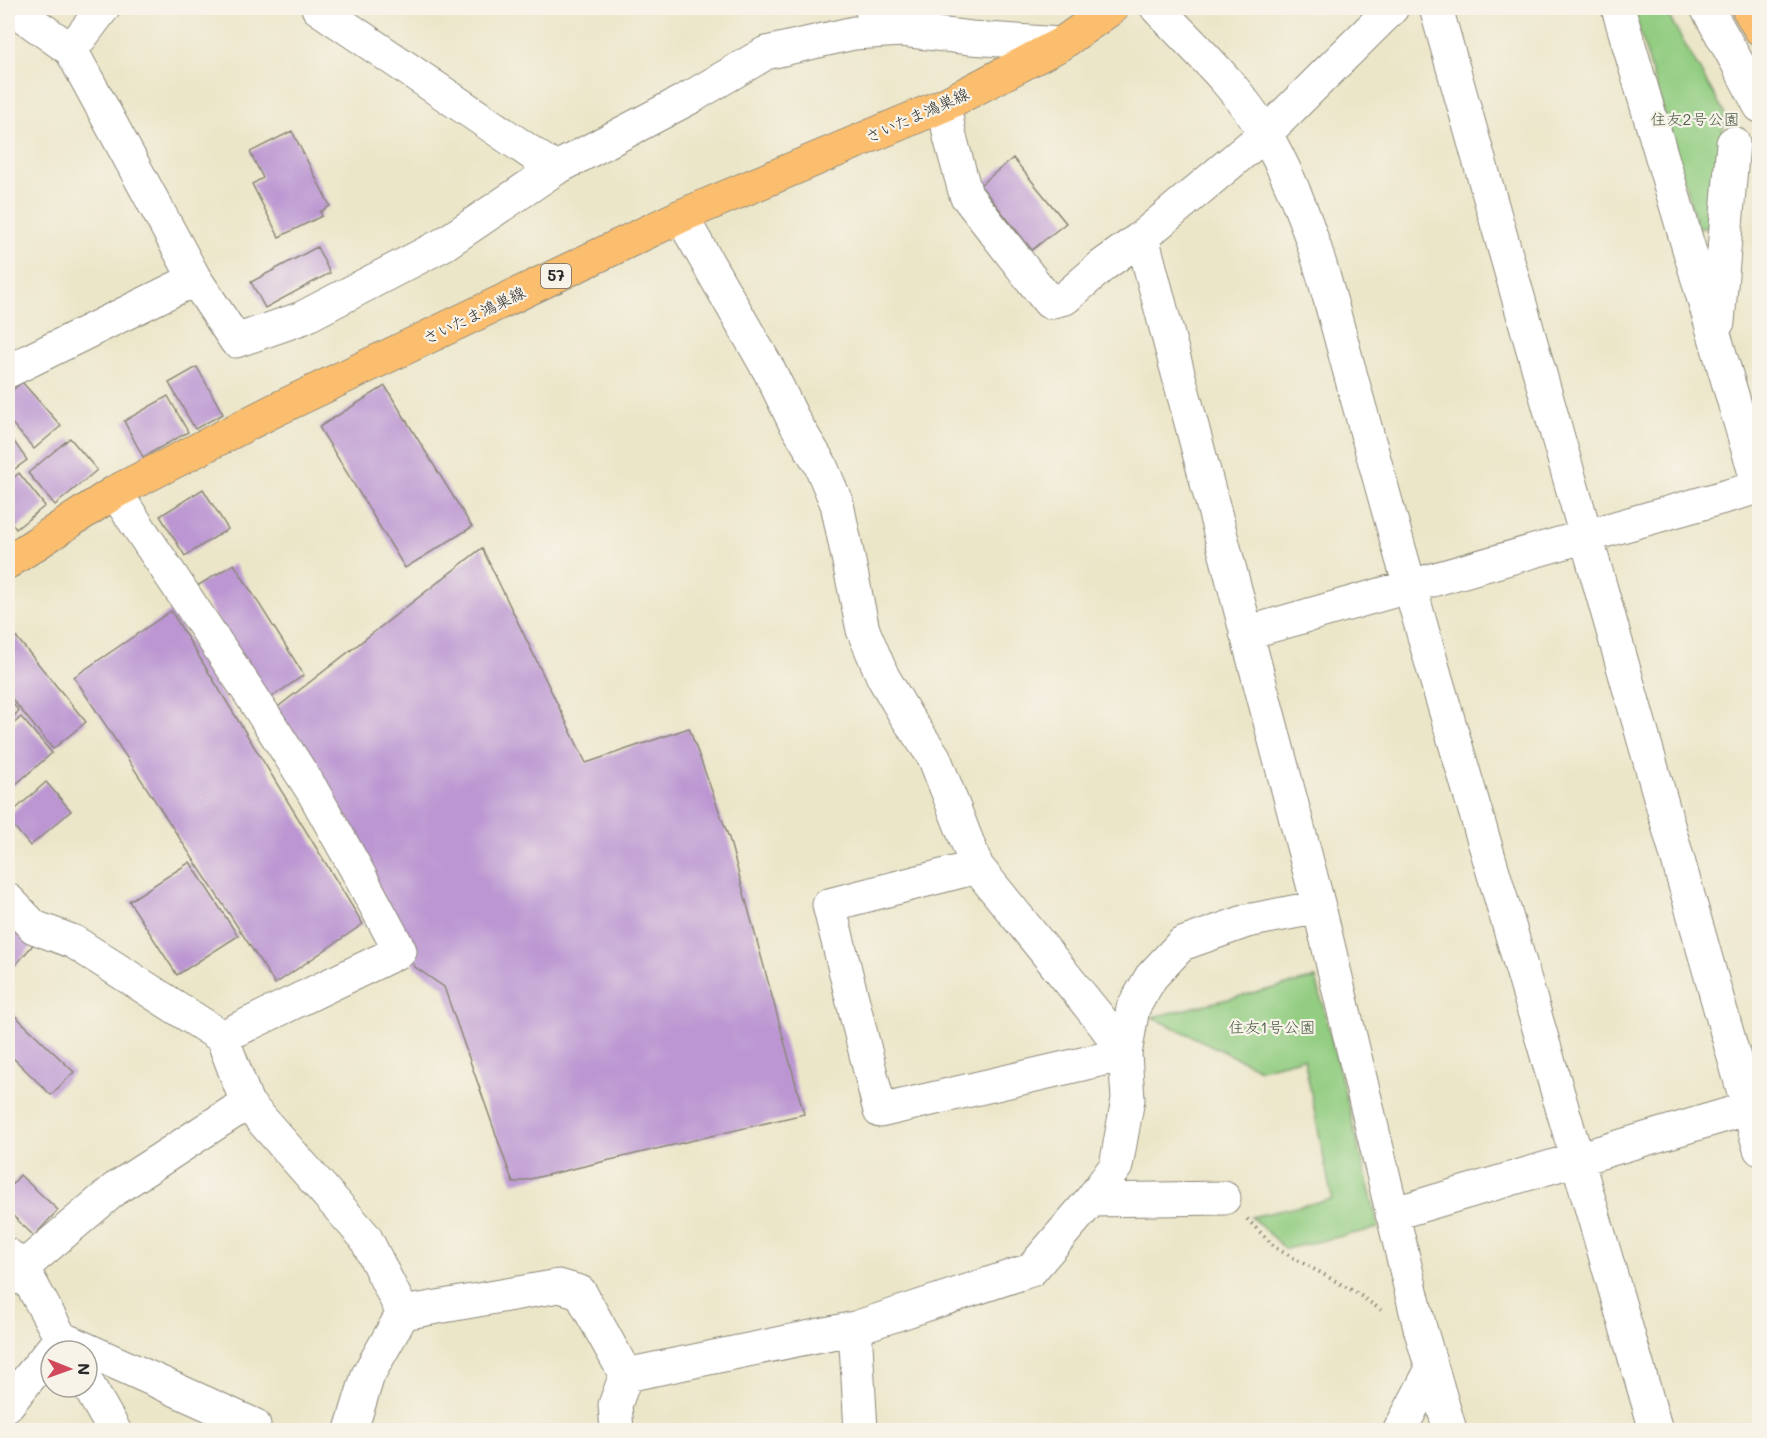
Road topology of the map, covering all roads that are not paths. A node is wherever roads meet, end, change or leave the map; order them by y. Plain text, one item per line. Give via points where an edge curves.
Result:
1 (12, 8) edge
2 (102, 8) edge
3 (318, 8) edge
4 (871, 8) edge
5 (1112, 8) edge
6 (1157, 8) edge
7 (1392, 8) edge
8 (1436, 8) edge
9 (1618, 8) edge
10 (1707, 8) edge
11 (1748, 8) edge
12 (1760, 29) edge
13 (902, 30) junction
14 (1061, 44) junction
15 (71, 50) junction
16 (944, 105) junction
17 (1760, 106) edge
18 (1265, 134) junction
19 (1733, 143) dead end
20 (555, 169) junction
21 (681, 216) junction
22 (1142, 237) junction
23 (195, 279) junction
24 (1716, 342) junction
25 (12, 362) edge
26 (1759, 489) edge
27 (116, 492) junction
28 (1586, 536) junction
29 (8, 562) edge
30 (1410, 587) junction
31 (1246, 633) junction
32 (977, 867) junction
33 (8, 900) edge
34 (1319, 907) junction
35 (222, 1037) junction
36 (1125, 1054) junction
37 (247, 1103) junction
38 (1754, 1106) edge
39 (1760, 1149) edge
40 (1578, 1159) junction
41 (1224, 1198) road end
42 (1091, 1200) junction
43 (1392, 1214) junction
44 (12, 1267) edge
45 (403, 1313) junction
46 (855, 1328) junction
47 (61, 1339) edge
48 (99, 1359) edge
49 (1432, 1370) junction
50 (39, 1372) edge
51 (626, 1375) junction
52 (96, 1399) edge
53 (8, 1404) edge
54 (254, 1425) dead end
55 (114, 1431) edge
56 (351, 1431) edge
57 (617, 1431) edge
58 (861, 1431) edge
59 (1400, 1431) edge
60 (1449, 1431) edge
61 (1656, 1431) edge

1 - 15 street
2 - 15 street
3 - 20 street
4 - 13 street
5 - 14 main road, さいたま鴻巣線 / 57
6 - 18 street via 1236,91
7 - 18 street
8 - 28 street
9 - 24 street
10 - 17 street
11 - 12 main road
13 - 14 street
13 - 20 street via 854,33 766,53
14 - 16 main road, さいたま鴻巣線 / 57
15 - 23 street
16 - 21 main road, さいたま鴻巣線 / 57
16 - 22 street via 966,195 1049,302 1065,298
18 - 22 street
18 - 30 street via 1307,225 1326,284
19 - 24 street
20 - 23 street via 444,244 302,318 236,341
21 - 27 main road, さいたま鴻巣線 / 57 via 273,411
21 - 32 street via 820,464 837,504 863,630 883,677 934,757
22 - 31 street
23 - 25 street
24 - 26 street
26 - 28 street
27 - 29 main road, さいたま鴻巣線 / 57
27 - 35 street via 312,790 400,951
28 - 30 street
28 - 38 street
30 - 31 street
30 - 40 street
31 - 34 street
32 - 36 street
32 - 36 street via 829,905 880,1111
33 - 35 street via 34,927 74,942
34 - 36 street via 1247,921 1182,944 1151,977 1133,1008
34 - 43 street
35 - 37 street
36 - 42 street via 1128,1099 1116,1166
37 - 44 street via 115,1189
37 - 45 street via 365,1237
38 - 39 street
38 - 40 street
40 - 43 street
40 - 61 street
41 - 42 street
42 - 46 street via 1031,1270
43 - 49 street
44 - 47 street
45 - 51 street via 559,1286 580,1292
45 - 56 street via 368,1375
46 - 51 street
46 - 58 street
48 - 54 street
49 - 59 street
49 - 60 street
50 - 53 street
51 - 57 street via 615,1405
52 - 55 street

